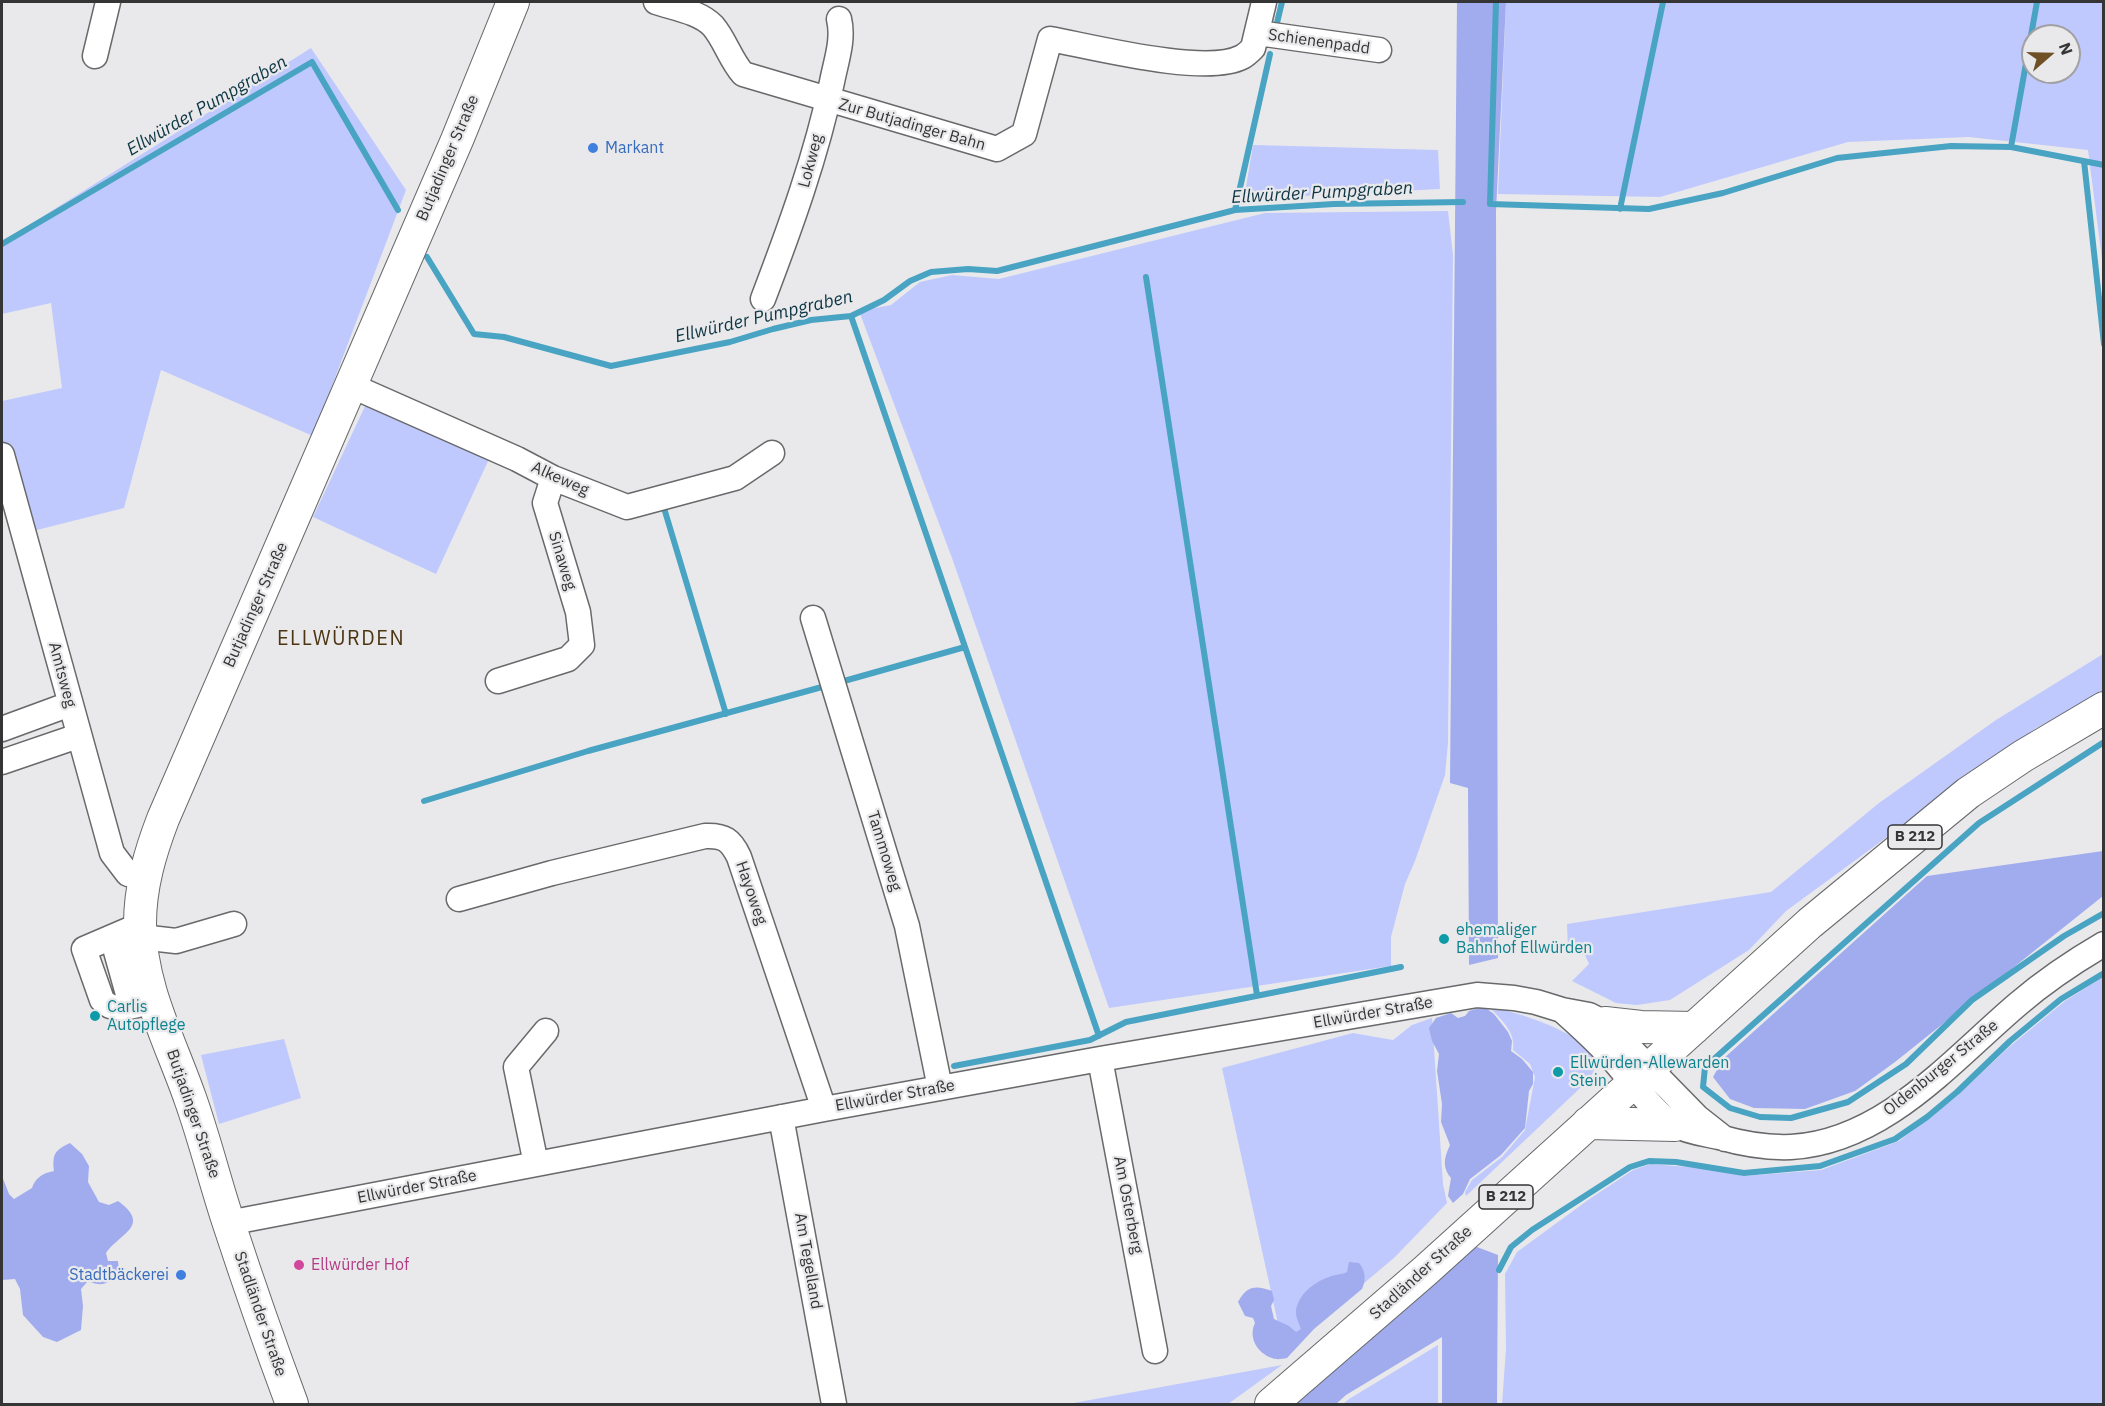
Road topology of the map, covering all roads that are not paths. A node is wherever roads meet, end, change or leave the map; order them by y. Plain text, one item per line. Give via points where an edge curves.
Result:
1 (108, 2) edge
2 (513, 2) edge
3 (656, 2) edge
4 (1264, 2) edge
5 (839, 19) dead end
6 (1258, 33) junction
7 (1379, 50) dead end
8 (95, 56) dead end
9 (828, 100) junction
10 (764, 299) dead end
11 (352, 386) junction
12 (772, 453) dead end
13 (2, 455) edge
14 (553, 478) junction
15 (813, 618) dead end
16 (498, 681) dead end
17 (69, 704) junction
18 (2103, 708) edge
19 (2, 729) edge
20 (78, 736) junction
21 (2, 762) edge
22 (144, 878) junction
23 (459, 899) dead end
24 (234, 924) dead end
25 (107, 941) junction
26 (2103, 944) edge
27 (123, 1007) junction
28 (1562, 1010) junction
29 (1605, 1023) junction
30 (1694, 1028) junction
31 (546, 1031) dead end
32 (1100, 1059) junction
33 (1641, 1075) junction
34 (940, 1088) junction
35 (824, 1109) junction
36 (781, 1117) junction
37 (1588, 1123) junction
38 (1675, 1125) junction
39 (1725, 1139) junction
40 (536, 1164) junction
41 (228, 1224) junction
42 (1155, 1351) dead end
43 (292, 1404) edge
44 (834, 1404) edge
45 (1271, 1404) edge

1 - 8 street
2 - 11 main road, Butjadinger Straße
3 - 9 street, Zur Butjadinger Bahn via 703,18 714,27 743,74
4 - 6 street, Zur Butjadinger Bahn
5 - 9 street, Lokweg via 842,33
6 - 7 street, Schienenpadd
6 - 9 street, Zur Butjadinger Bahn via 1253,48 1241,57 1185,64 1050,39 1024,134 997,150
9 - 10 street, Lokweg via 799,205
11 - 14 street, Alkeweg
11 - 22 main road, Butjadinger Straße via 163,819
12 - 14 street, Alkeweg via 735,478 627,507
13 - 17 street, Amtsweg
14 - 16 street, Sinaweg via 545,503 578,612 582,645 568,659
15 - 34 street, Tammoweg via 906,926
17 - 19 street
17 - 20 street, Amtsweg
18 - 30 main road, Stadländer Straße / B 212 via 1968,793 1810,923
20 - 21 street
20 - 22 street, Amtsweg via 112,853 128,874
22 - 25 main road, Butjadinger Straße
23 - 35 street, Hayoweg via 705,836 726,838 739,857
24 - 25 street via 176,942
25 - 27 street
25 - 27 main road, Butjadinger Straße via 144,965
26 - 39 street, Oldenburger Straße via 2049,979 1917,1092 1876,1120 1839,1136 1793,1147 1766,1147
27 - 41 main road, Butjadinger Straße via 190,1098
28 - 29 street, Ellwürder Straße via 1589,1015
28 - 32 street, Ellwürder Straße via 1514,998 1477,995
28 - 33 street, Ellwürder Straße
29 - 30 main road
29 - 33 street, Ellwürder Straße
30 - 33 main road, Stadländer Straße / B 212
31 - 40 street via 516,1067
32 - 34 street, Ellwürder Straße
32 - 42 street, Am Osterberg
33 - 37 main road, Stadländer Straße / B 212
33 - 38 street, Oldenburger Straße via 1652,1105
33 - 39 street, Oldenburger Straße
34 - 35 street, Ellwürder Straße
35 - 36 street, Ellwürder Straße
36 - 40 street, Ellwürder Straße
36 - 44 street, Am Tegelland
37 - 38 main road
37 - 45 main road, Stadländer Straße / B 212
38 - 39 street, Oldenburger Straße
40 - 41 street, Ellwürder Straße
41 - 43 main road, Stadländer Straße

